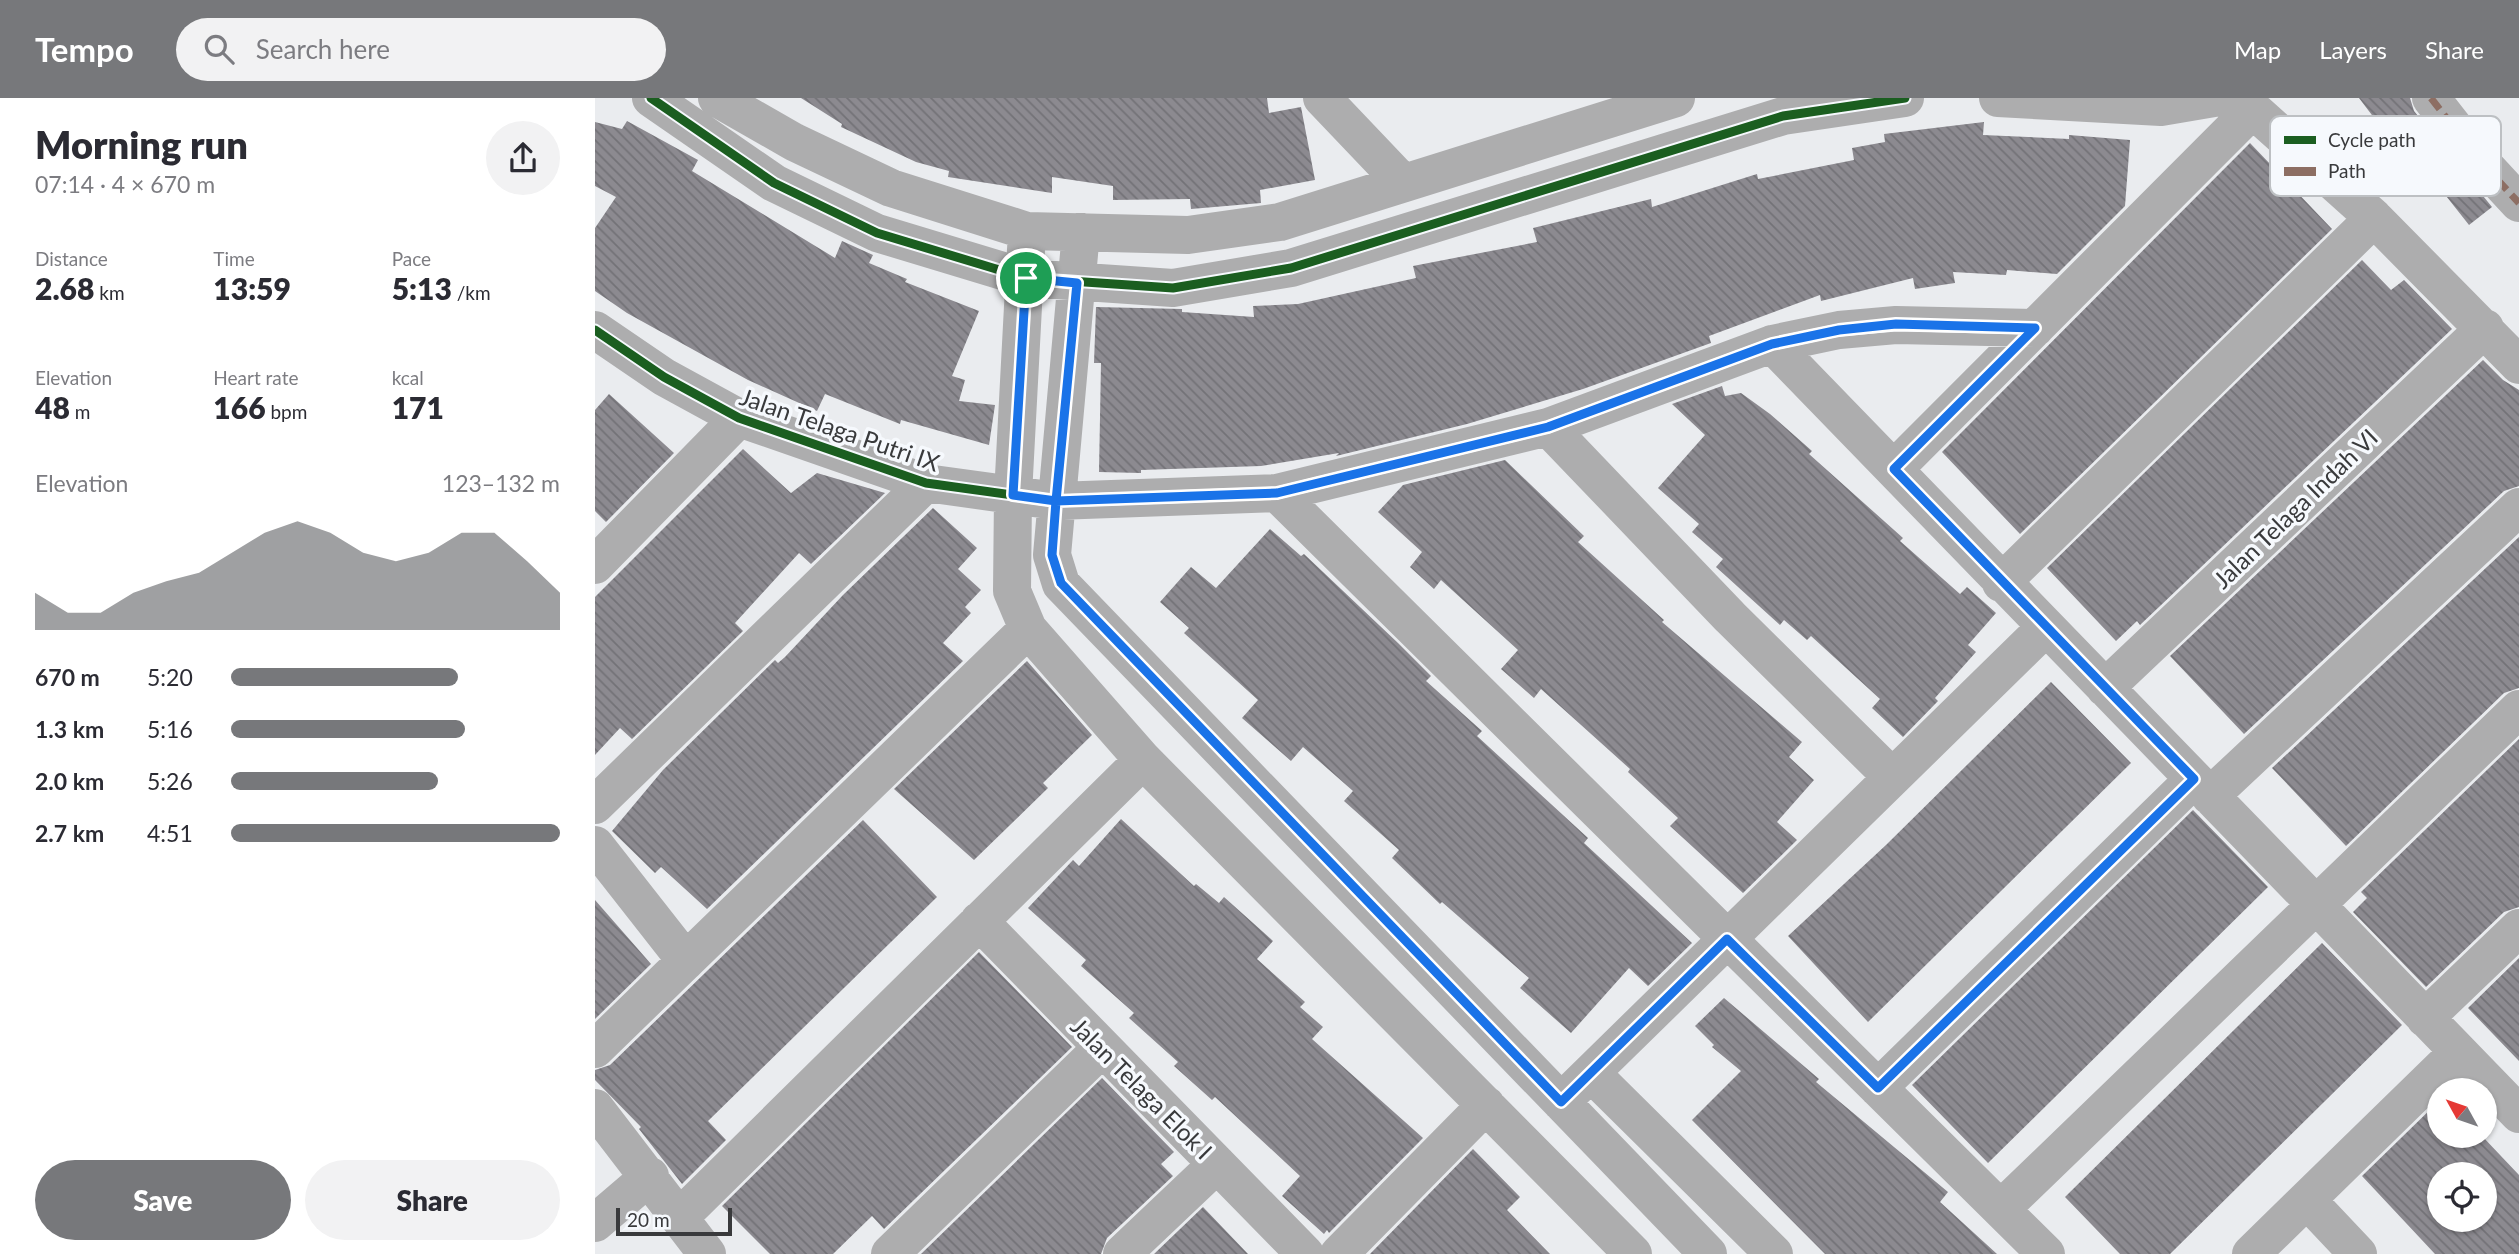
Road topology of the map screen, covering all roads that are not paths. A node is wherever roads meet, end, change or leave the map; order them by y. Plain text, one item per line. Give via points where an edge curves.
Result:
1 (717, 98) edge
2 (1322, 98) edge
3 (1676, 98) edge
4 (1905, 98) edge
5 (1999, 98) edge
6 (2214, 98) edge
7 (2431, 98) edge
8 (672, 104) edge
9 (2246, 104) edge
10 (2445, 116) edge
11 (2270, 125) edge
12 (1403, 183) junction
13 (2501, 184) edge
14 (2349, 196) edge
15 (2519, 203) edge
16 (2374, 218) junction
17 (1027, 231) junction
18 (1081, 232) junction
19 (1026, 278) junction
20 (1077, 283) junction
21 (2035, 328) junction
22 (2485, 328) junction
23 (601, 344) edge
24 (1772, 344) junction
25 (2519, 365) edge
26 (740, 418) junction
27 (1548, 427) junction
28 (1894, 469) junction
29 (926, 483) junction
30 (1277, 493) junction
31 (1013, 495) junction
32 (1056, 501) junction
33 (2519, 507) edge
34 (595, 565) edge
35 (2001, 583) junction
36 (2046, 627) junction
37 (1028, 629) junction
38 (2105, 688) junction
39 (2519, 709) edge
40 (1143, 760) junction
41 (1892, 777) junction
42 (2202, 788) junction
43 (595, 805) edge
44 (595, 845) edge
45 (2316, 905) junction
46 (979, 921) junction
47 (2519, 928) edge
48 (1727, 939) junction
49 (686, 961) junction
50 (2425, 1018) junction
51 (1102, 1048) junction
52 (595, 1049) edge
53 (2458, 1052) junction
54 (1591, 1073) junction
55 (1878, 1088) junction
56 (1561, 1102) junction
57 (1486, 1105) junction
58 (595, 1108) edge
59 (2519, 1115) edge
60 (1217, 1164) junction
61 (649, 1177) junction
62 (2307, 1200) junction
63 (2001, 1209) junction
64 (681, 1216) junction
65 (595, 1223) edge
66 (707, 1254) edge
67 (890, 1254) edge
68 (1122, 1254) edge
69 (1305, 1254) edge
70 (1339, 1254) edge
71 (1633, 1254) edge
72 (1708, 1254) edge
73 (1774, 1254) edge
74 (2046, 1254) edge
75 (2251, 1254) edge
76 (2358, 1254) edge

1 - 17 street via 891,188
2 - 12 street
3 - 12 street
4 - 20 street via 1783,116 1291,268 1173,288
5 - 6 street via 2161,107
7 - 10 street
8 - 19 street via 775,183 877,233
9 - 11 street
9 - 21 street
12 - 18 street via 1280,222 1188,235
13 - 15 street
14 - 16 street
16 - 22 street
16 - 35 street
17 - 18 street
17 - 19 street
18 - 20 street
19 - 20 street
19 - 31 street
20 - 32 street
21 - 24 street, Jalan Telaga Putri IX via 1896,324
21 - 28 street
22 - 25 street
22 - 38 street, Jalan Telaga Indah VI
23 - 26 street, Jalan Telaga Putri IX
24 - 27 street, Jalan Telaga Putri IX
24 - 28 street
26 - 29 street, Jalan Telaga Putri IX
26 - 34 street
27 - 30 street, Jalan Telaga Putri IX
27 - 41 street
28 - 35 street
29 - 31 street, Jalan Telaga Putri IX
29 - 43 street
30 - 32 street, Jalan Telaga Putri IX
30 - 48 street
31 - 32 street, Jalan Telaga Putri IX
31 - 37 street via 1011,592
32 - 56 street via 1052,555 1061,583
33 - 42 street
35 - 36 street
36 - 38 street
36 - 41 street
37 - 40 street
37 - 49 street
38 - 42 street
39 - 45 street
40 - 46 street
40 - 57 street
41 - 48 street
42 - 45 street
42 - 55 street
44 - 49 street
45 - 50 street
45 - 63 street
46 - 51 street, Jalan Telaga Elok I
46 - 64 street
47 - 50 street
48 - 54 street
48 - 55 street
49 - 52 street
50 - 53 street
51 - 60 street, Jalan Telaga Elok I
51 - 67 street
53 - 59 street
53 - 62 street
54 - 56 street
54 - 73 street
55 - 63 street
56 - 72 street
57 - 70 street
57 - 71 street
58 - 61 street
60 - 68 street
60 - 69 street, Jalan Telaga Elok I
61 - 64 street
61 - 65 street
62 - 75 street
62 - 76 street
63 - 74 street
64 - 66 street

